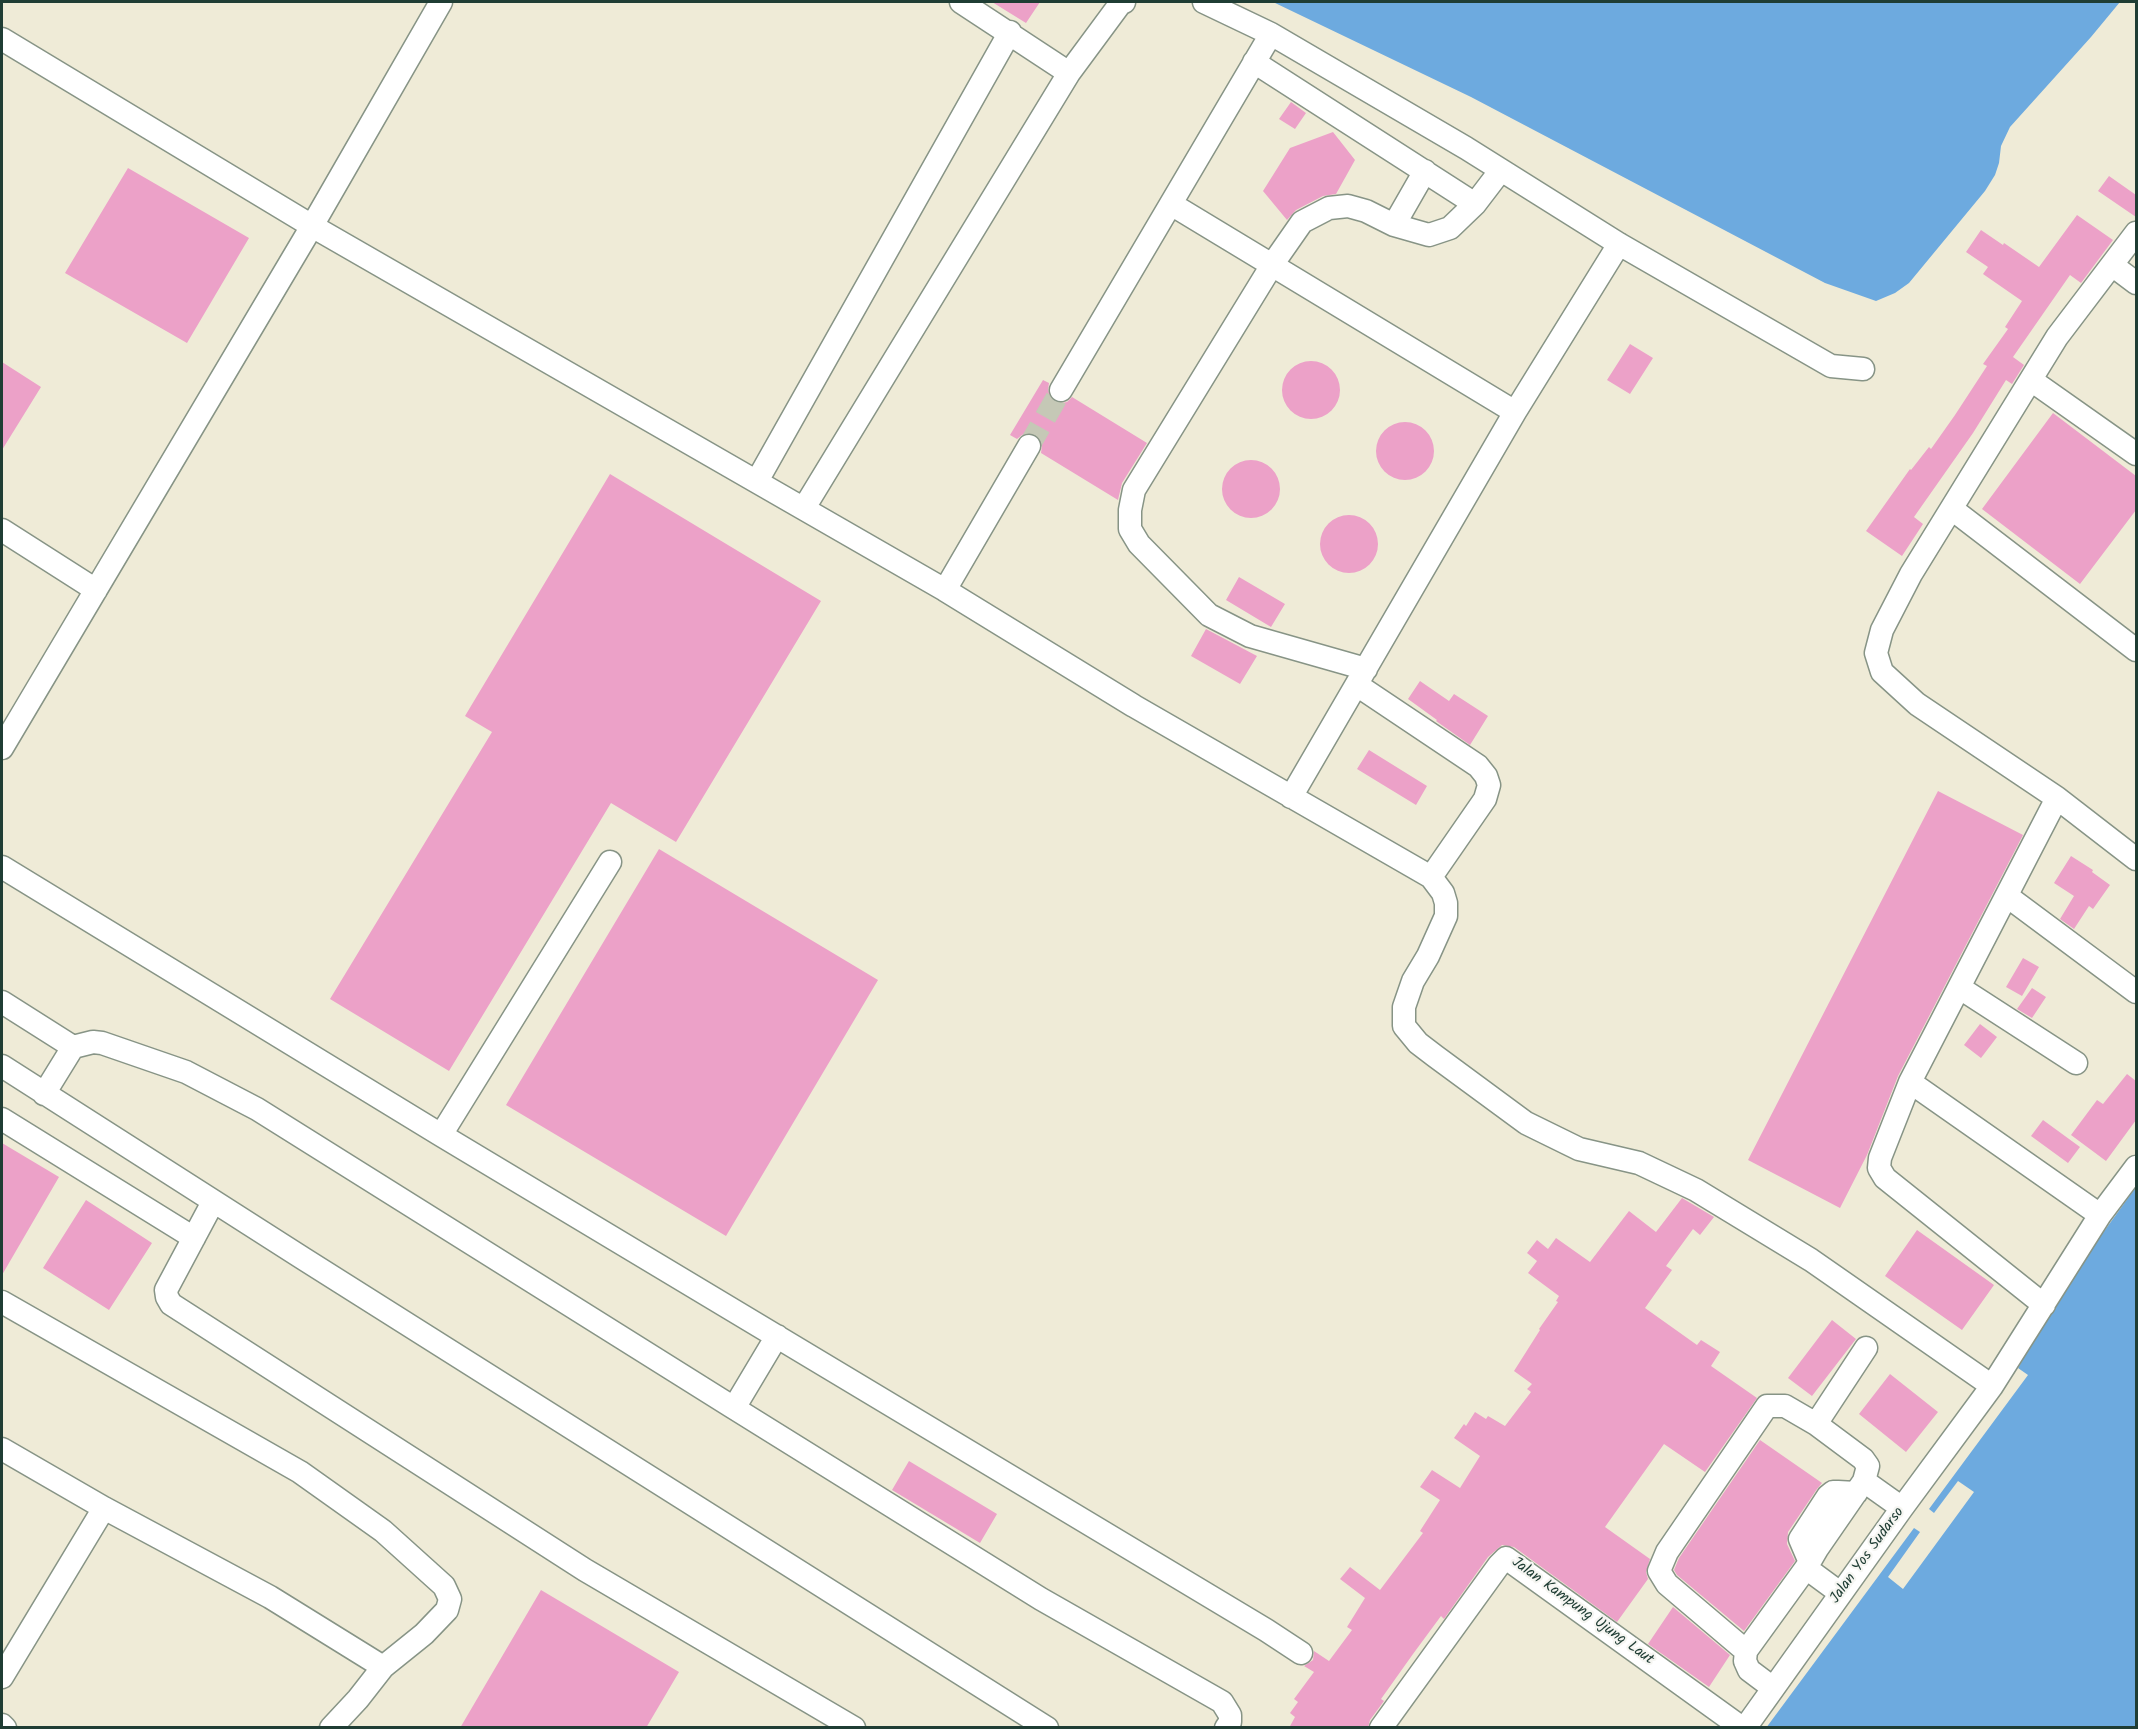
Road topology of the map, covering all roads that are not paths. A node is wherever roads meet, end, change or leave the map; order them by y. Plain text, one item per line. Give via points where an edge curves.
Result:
1 (441, 2) edge
2 (961, 2) edge
3 (1124, 2) edge
4 (1204, 2) edge
5 (1010, 32) junction
6 (1271, 34) junction
7 (2, 39) edge
8 (1254, 62) junction
9 (1069, 73) junction
10 (1501, 170) junction
11 (1425, 171) junction
12 (1171, 204) junction
13 (1475, 204) junction
14 (1394, 225) junction
15 (312, 226) junction
16 (2136, 233) edge
17 (1620, 244) junction
18 (1272, 265) junction
19 (2112, 265) junction
20 (2136, 283) edge
21 (1863, 369) dead end
22 (2031, 380) junction
23 (1061, 390) tunnel mouth
24 (1515, 412) junction
25 (1029, 446) tunnel mouth
26 (2136, 454) edge
27 (757, 481) junction
28 (804, 508) junction
29 (1952, 509) junction
30 (2, 532) edge
31 (96, 590) junction
32 (945, 590) junction
33 (2136, 650) edge
34 (1361, 677) junction
35 (2, 748) edge
36 (1292, 797) junction
37 (2056, 798) junction
38 (2136, 859) edge
39 (610, 862) dead end
40 (2, 867) edge
41 (1431, 877) junction
42 (2007, 896) junction
43 (1960, 988) junction
44 (2136, 992) edge
45 (2, 1002) edge
46 (73, 1047) junction
47 (2076, 1063) dead end
48 (2, 1066) edge
49 (1910, 1082) junction
50 (44, 1094) junction
51 (2, 1119) edge
52 (441, 1135) junction
53 (2136, 1167) edge
54 (213, 1202) junction
55 (2100, 1215) junction
56 (194, 1238) junction
57 (2, 1302) edge
58 (2044, 1305) junction
59 (777, 1336) junction
60 (1866, 1348) dead end
61 (1992, 1386) junction
62 (734, 1408) junction
63 (1816, 1424) junction
64 (2, 1449) edge
65 (1860, 1487) junction
66 (104, 1508) junction
67 (1902, 1508) junction
68 (1808, 1564) junction
69 (1840, 1593) junction
70 (1746, 1651) junction
71 (1302, 1653) dead end
72 (383, 1667) junction
73 (2, 1677) edge
74 (1773, 1688) junction
75 (331, 1728) edge
76 (854, 1728) edge
77 (1047, 1728) edge
78 (1226, 1728) edge
79 (1381, 1728) edge
80 (1743, 1728) edge

1 - 15 street
2 - 5 street
3 - 9 street
4 - 6 street
5 - 9 street
5 - 27 street
6 - 8 street
6 - 10 street
7 - 15 street
8 - 11 street
8 - 12 street
9 - 28 street
10 - 13 street
10 - 17 street
11 - 13 street
11 - 14 street
12 - 18 street
12 - 23 street
13 - 14 street via 1450,228 1429,235
14 - 18 street via 1348,206 1329,208 1302,222
15 - 27 street
15 - 31 street
16 - 19 street
17 - 21 street via 1831,366
17 - 24 street
18 - 24 street
18 - 34 street via 1134,490 1130,529 1139,544 1209,615 1250,636
19 - 20 street
19 - 22 street via 2056,337
22 - 26 street
22 - 29 street
24 - 34 street
25 - 32 street
27 - 28 street
28 - 32 street
29 - 33 street
29 - 37 street via 1911,574 1882,630 1875,653 1882,672 1917,705
30 - 31 street
31 - 35 street
32 - 36 street
34 - 36 street
34 - 41 street via 1486,776 1489,785 1485,799
36 - 41 street
37 - 38 street
37 - 42 street
39 - 52 street
40 - 52 street
41 - 61 street via 1443,893 1446,916 1404,1007 1404,1026 1418,1043 1526,1124 1579,1149 1639,1163 1696,1190 1811,1260
42 - 43 street
42 - 44 street
43 - 47 street
43 - 49 street
45 - 46 street
46 - 50 street
46 - 62 street via 102,1042 186,1072 256,1108
48 - 50 street
49 - 55 street
49 - 58 street via 1880,1158 1879,1168 1885,1178
50 - 54 street
51 - 56 street
52 - 59 street
53 - 55 street, Jalan Yos Sudarso
54 - 56 street
54 - 77 street
55 - 58 street, Jalan Yos Sudarso
56 - 76 street via 166,1290 171,1304 585,1570
57 - 72 street via 300,1472 384,1531 444,1586 450,1599 447,1610
58 - 61 street, Jalan Yos Sudarso
59 - 62 street
59 - 71 street
60 - 63 street
61 - 67 street, Jalan Yos Sudarso
62 - 78 street via 1041,1599 1222,1702 1230,1715
63 - 65 street via 1868,1466
63 - 70 street via 1785,1406 1767,1406 1659,1571 1667,1584
64 - 66 street
65 - 67 street
65 - 68 street
66 - 72 street via 270,1597
66 - 73 street
67 - 69 street, Jalan Yos Sudarso
68 - 69 street
68 - 70 street
69 - 74 street, Jalan Yos Sudarso
70 - 74 street via 1749,1670
72 - 75 street
74 - 80 street, Jalan Yos Sudarso
79 - 80 street, Jalan Kampung Ujung Laut via 1506,1558

